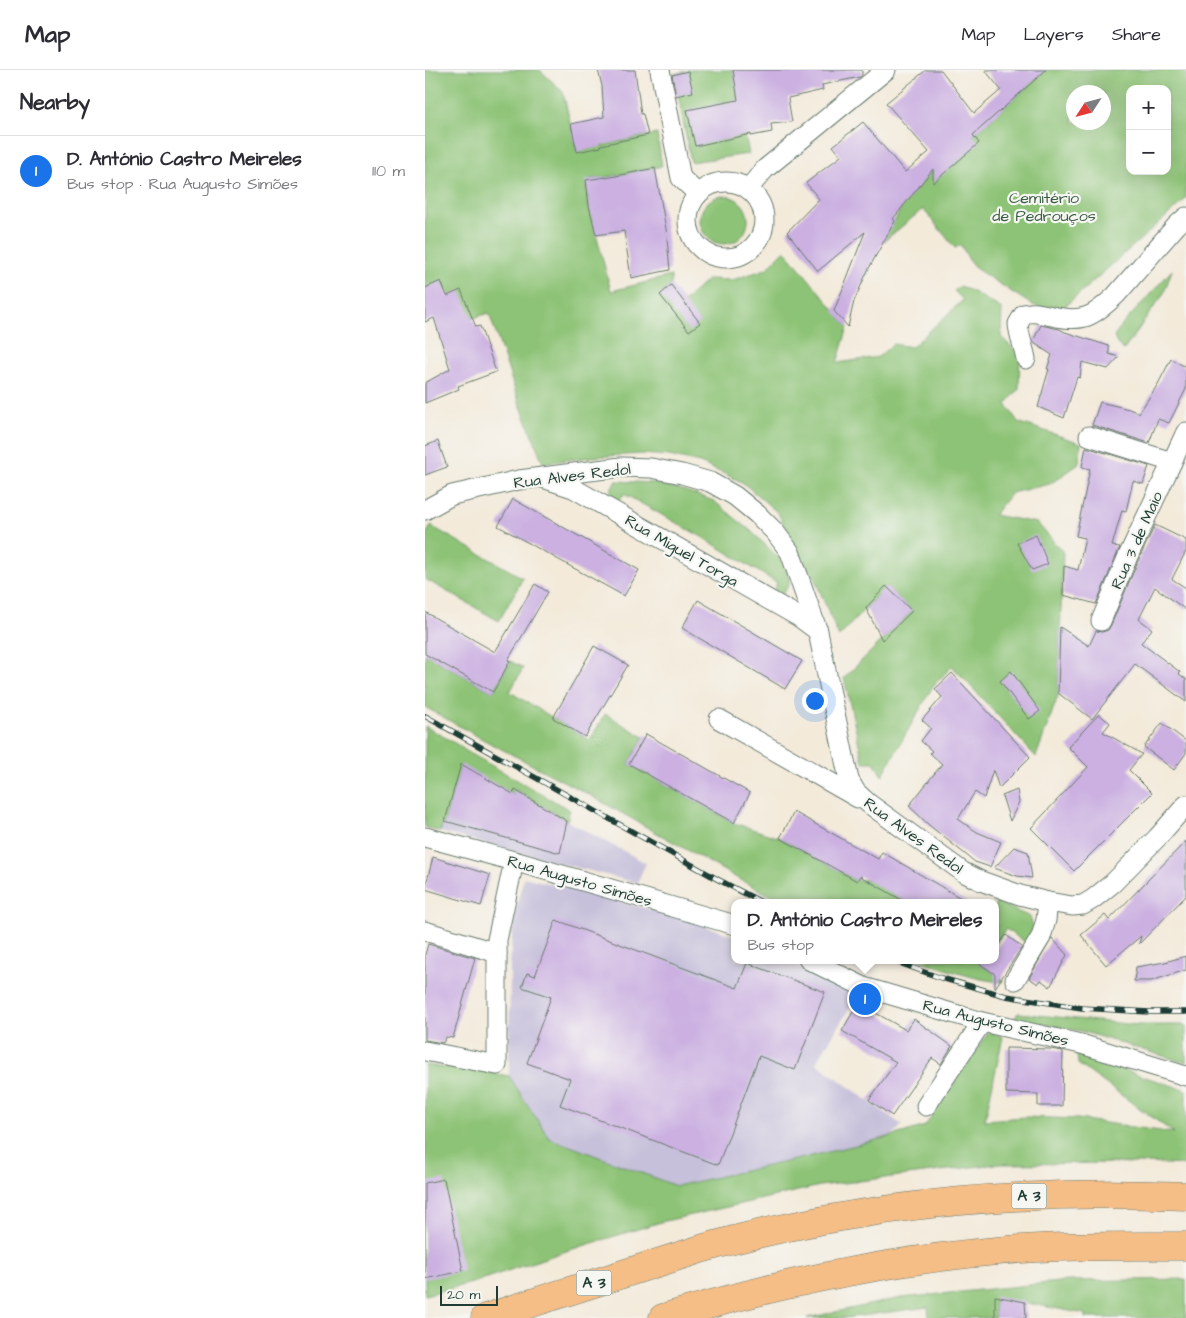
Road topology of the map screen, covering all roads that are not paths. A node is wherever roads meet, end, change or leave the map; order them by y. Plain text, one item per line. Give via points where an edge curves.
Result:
1 (660, 70) edge
2 (886, 70) edge
3 (748, 189) junction
4 (698, 194) junction
5 (1186, 217) edge
6 (1026, 359) dead end
7 (1186, 432) edge
8 (1089, 436) dead end
9 (1172, 462) junction
10 (542, 478) junction
11 (425, 510) edge
12 (1101, 621) dead end
13 (818, 632) junction
14 (719, 719) dead end
15 (868, 803) junction
16 (1186, 805) edge
17 (425, 837) edge
18 (514, 861) junction
19 (1048, 902) junction
20 (731, 924) edge
21 (425, 931) edge
22 (497, 953) junction
23 (817, 964) edge
24 (1015, 980) dead end
25 (982, 1022) junction
26 (425, 1051) edge
27 (1186, 1076) edge
28 (926, 1106) dead end
29 (1186, 1196) edge
30 (1186, 1246) edge
31 (783, 1286) junction
32 (485, 1318) edge
33 (663, 1318) edge
34 (710, 1318) edge

1 - 4 street via 681,178
2 - 3 street via 765,169
3 - 4 street via 727,182 706,187
3 - 4 street via 757,198 764,221 755,244 736,257 711,255 693,240 688,216
5 - 6 street via 1116,295 1091,315 1076,320 1032,312 1024,314 1017,324
7 - 9 street, Rua 3 de Maio
8 - 9 street
9 - 12 street, Rua 3 de Maio
10 - 11 street, Rua Alves Redol via 452,495
10 - 13 street, Rua Miguel Torga via 573,488 799,617
10 - 13 street, Rua Alves Redol via 628,467 651,468 710,482 757,514 790,552
13 - 15 street, Rua Alves Redol via 849,780
14 - 15 street
15 - 19 street, Rua Alves Redol via 963,872
16 - 19 street, Rua Alves Redol via 1113,883 1093,899 1083,905 1072,906
17 - 18 street, Rua Augusto Simões
18 - 20 street, Rua Augusto Simões
18 - 22 street
19 - 24 street via 1041,937
21 - 22 street
22 - 26 street via 497,1064
23 - 25 street, Rua Augusto Simões via 864,987
25 - 27 street, Rua Augusto Simões via 1081,1044
25 - 28 street
29 - 32 highway, A 3 via 1047,1195 926,1205 825,1220 704,1248
30 - 31 highway via 1068,1246 998,1251 898,1262
31 - 33 highway
31 - 34 highway

